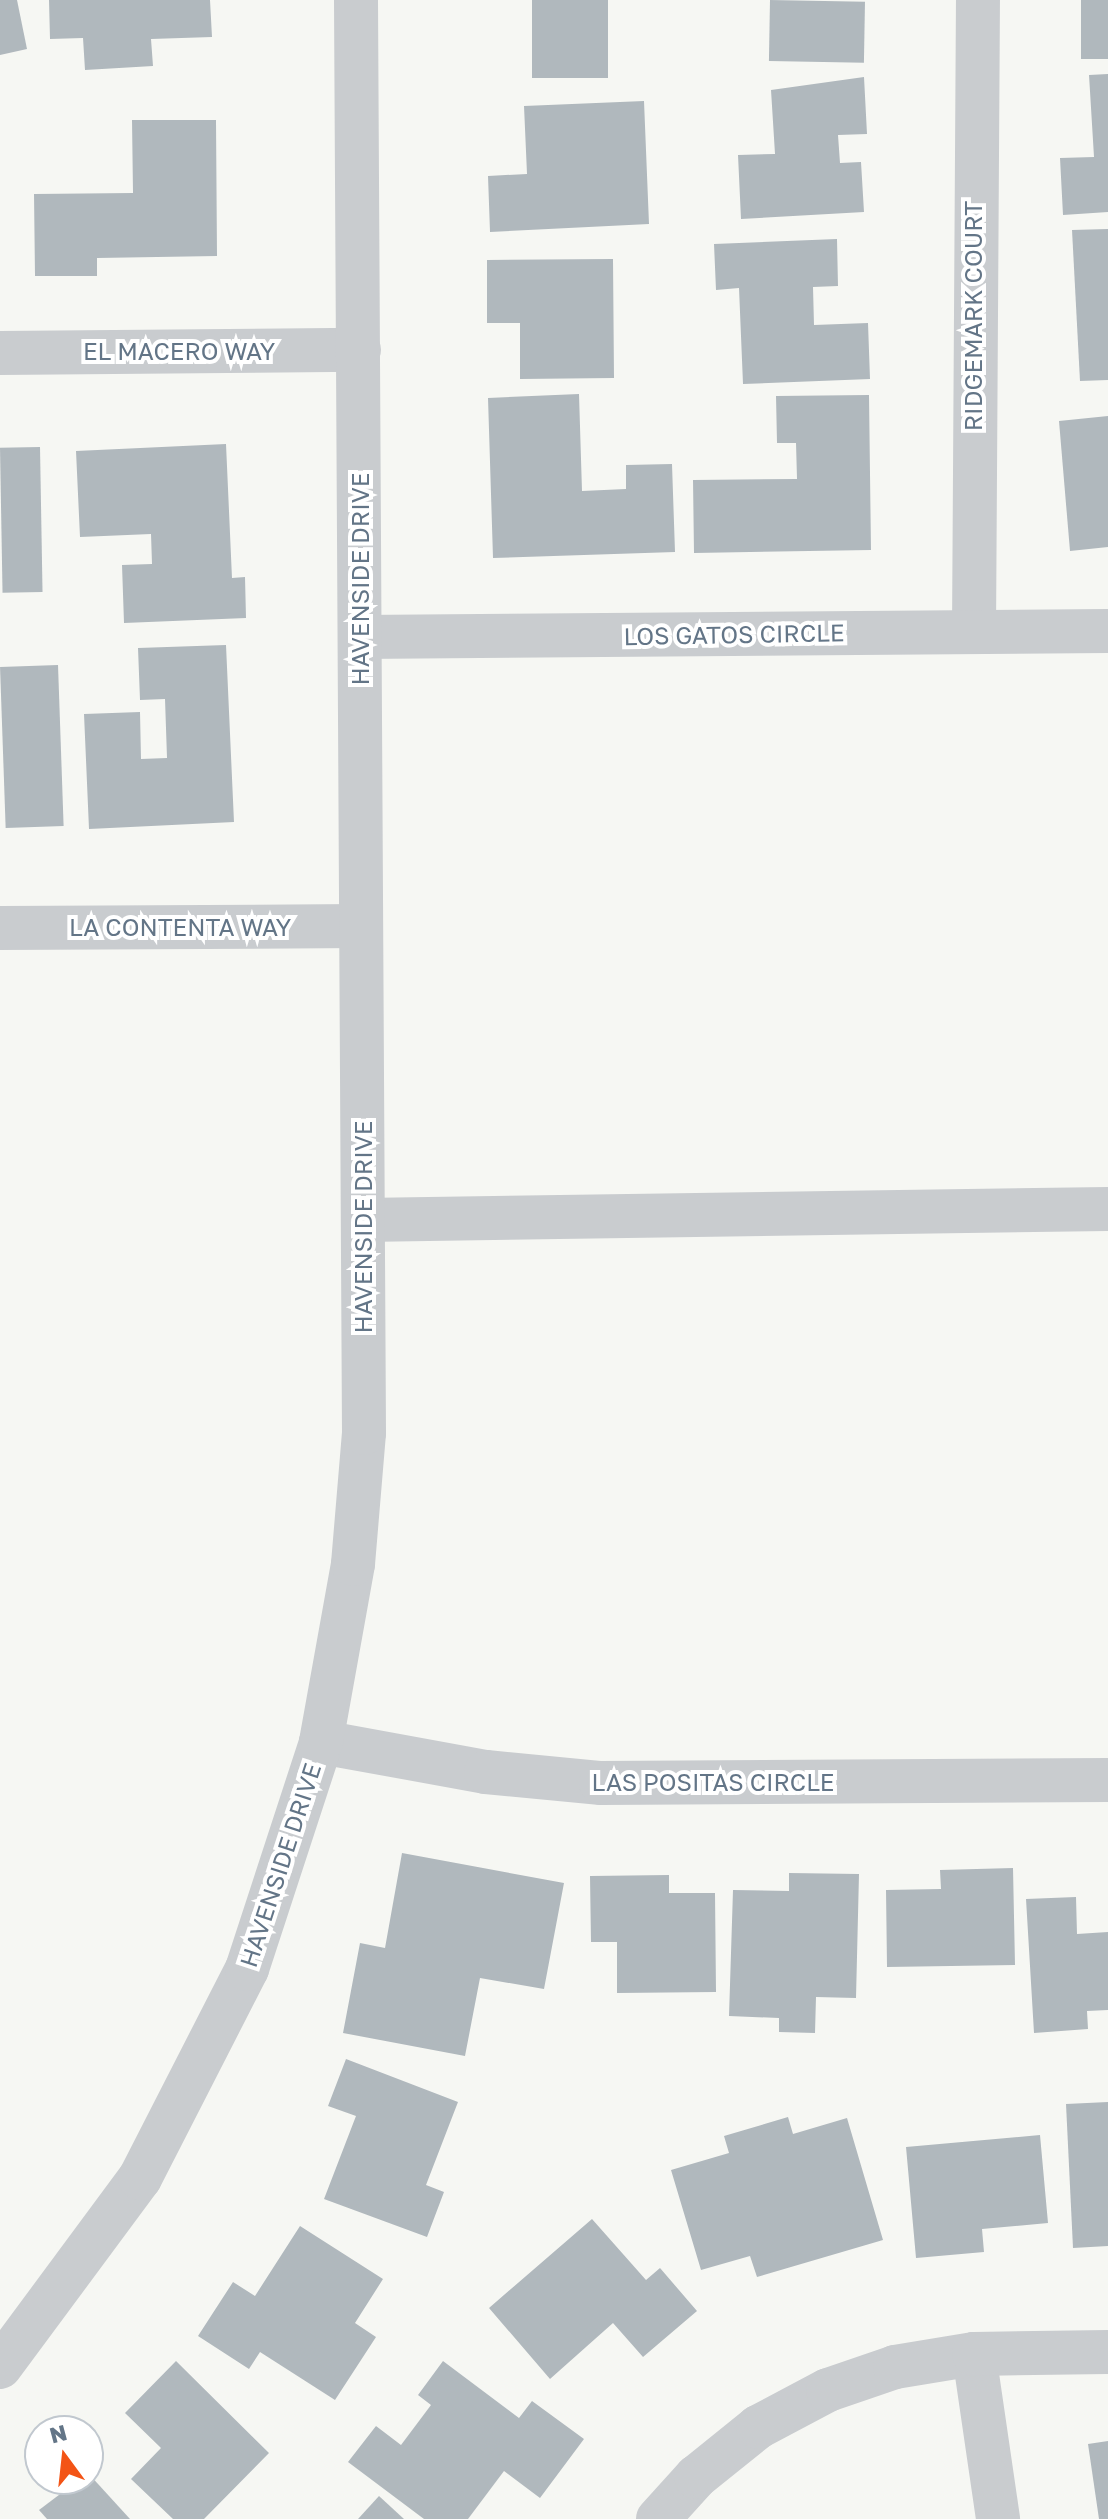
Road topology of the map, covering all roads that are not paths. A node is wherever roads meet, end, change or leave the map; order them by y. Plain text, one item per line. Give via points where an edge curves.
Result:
1 (356, 0) edge
2 (978, 0) edge
3 (359, 350) junction
4 (0, 353) edge
5 (1108, 631) edge
6 (974, 632) junction
7 (360, 637) junction
8 (361, 926) junction
9 (0, 928) edge
10 (1108, 1209) edge
11 (363, 1220) junction
12 (321, 1742) junction
13 (1108, 1780) edge
14 (1108, 2352) edge
15 (974, 2354) junction
16 (0, 2367) edge
17 (658, 2519) edge
18 (998, 2519) edge

1 - 3 street, HAVENSIDE DRIVE
2 - 6 street, RIDGEMARK COURT
3 - 4 street, EL MACERO WAY
3 - 7 street, HAVENSIDE DRIVE
5 - 6 street, LOS GATOS CIRCLE
6 - 7 street, LOS GATOS CIRCLE
7 - 8 street, HAVENSIDE DRIVE
8 - 9 street, LA CONTENTA WAY
8 - 11 street, HAVENSIDE DRIVE
10 - 11 street
11 - 12 street, HAVENSIDE DRIVE via 359,1491
12 - 13 street, LAS POSITAS CIRCLE via 486,1772 601,1783
12 - 16 street, HAVENSIDE DRIVE via 284,1870 203,2064 140,2178
14 - 15 street
15 - 17 street via 895,2367 828,2390 758,2427 696,2477
15 - 18 street

